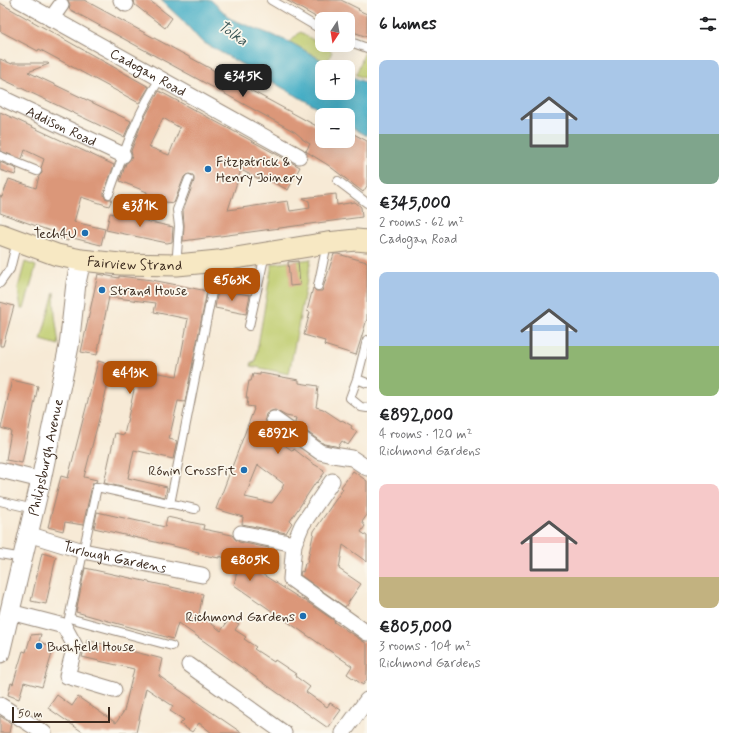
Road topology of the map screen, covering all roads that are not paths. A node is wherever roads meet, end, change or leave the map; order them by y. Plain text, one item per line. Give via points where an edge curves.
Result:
1 (19, 0) edge
2 (270, 0) edge
3 (34, 4) edge
4 (61, 5) dead end
5 (51, 19) junction
6 (315, 26) edge
7 (355, 44) edge
8 (367, 48) edge
9 (160, 79) junction
10 (0, 97) edge
11 (123, 155) junction
12 (0, 156) edge
13 (299, 156) dead end
14 (37, 171) dead end
15 (189, 179) dead end
16 (338, 181) dead end
17 (109, 194) dead end
18 (367, 201) edge
19 (9, 238) edge
20 (367, 241) edge
21 (327, 243) junction
22 (265, 254) junction
23 (81, 260) junction
24 (218, 261) junction
25 (177, 265) junction
26 (0, 283) edge
27 (318, 286) dead end
28 (249, 326) dead end
29 (367, 340) edge
30 (357, 379) junction
31 (367, 383) edge
32 (367, 408) edge
33 (274, 419) dead end
34 (367, 468) edge
35 (0, 470) edge
36 (40, 480) junction
37 (332, 481) dead end
38 (0, 501) edge
39 (170, 504) junction
40 (34, 509) junction
41 (195, 509) dead end
42 (241, 532) dead end
43 (28, 534) junction
44 (294, 544) junction
45 (83, 551) junction
46 (0, 554) edge
47 (23, 558) junction
48 (202, 575) dead end
49 (6, 622) edge
50 (367, 633) edge
51 (172, 646) dead end
52 (0, 653) edge
53 (190, 665) dead end
54 (114, 690) dead end
55 (367, 700) edge
56 (0, 705) edge
57 (38, 731) edge
58 (284, 733) edge
59 (343, 733) edge

1 - 3 street, Cadogan Road
2 - 6 lane
3 - 5 street, Cadogan Road
4 - 5 street
5 - 9 street, Cadogan Road
7 - 8 lane
9 - 11 lane via 151,92
9 - 13 street, Cadogan Road
10 - 11 street, Addison Road
11 - 17 lane
12 - 14 lane
15 - 25 lane via 176,210 179,226
16 - 18 lane
19 - 23 main road, Fairview Strand via 57,255
19 - 26 lane via 10,269
20 - 21 main road, Fairview Strand
21 - 22 main road, Fairview Strand
21 - 27 lane
22 - 24 main road, Fairview Strand
22 - 28 lane
23 - 25 main road, Fairview Strand
23 - 36 street, Philipsburgh Avenue via 69,346 61,370
24 - 25 main road, Fairview Strand
24 - 39 lane
29 - 30 lane
30 - 31 lane
30 - 32 lane via 350,398 361,407
33 - 34 street via 320,452 352,458
35 - 36 street
36 - 40 street, Philipsburgh Avenue
37 - 44 street via 302,525
38 - 40 lane
39 - 41 lane
39 - 45 lane via 97,487
40 - 43 street, Philipsburgh Avenue
42 - 44 street
43 - 45 street, Turlough Gardens
43 - 47 street, Philipsburgh Avenue
44 - 50 street via 291,579
45 - 48 street, Turlough Gardens
45 - 51 lane via 69,618
46 - 47 lane
47 - 49 street, Philipsburgh Avenue
49 - 52 street, Philipsburgh Avenue
49 - 54 street via 64,626 75,646 67,676
53 - 58 street
55 - 59 street
56 - 57 street

